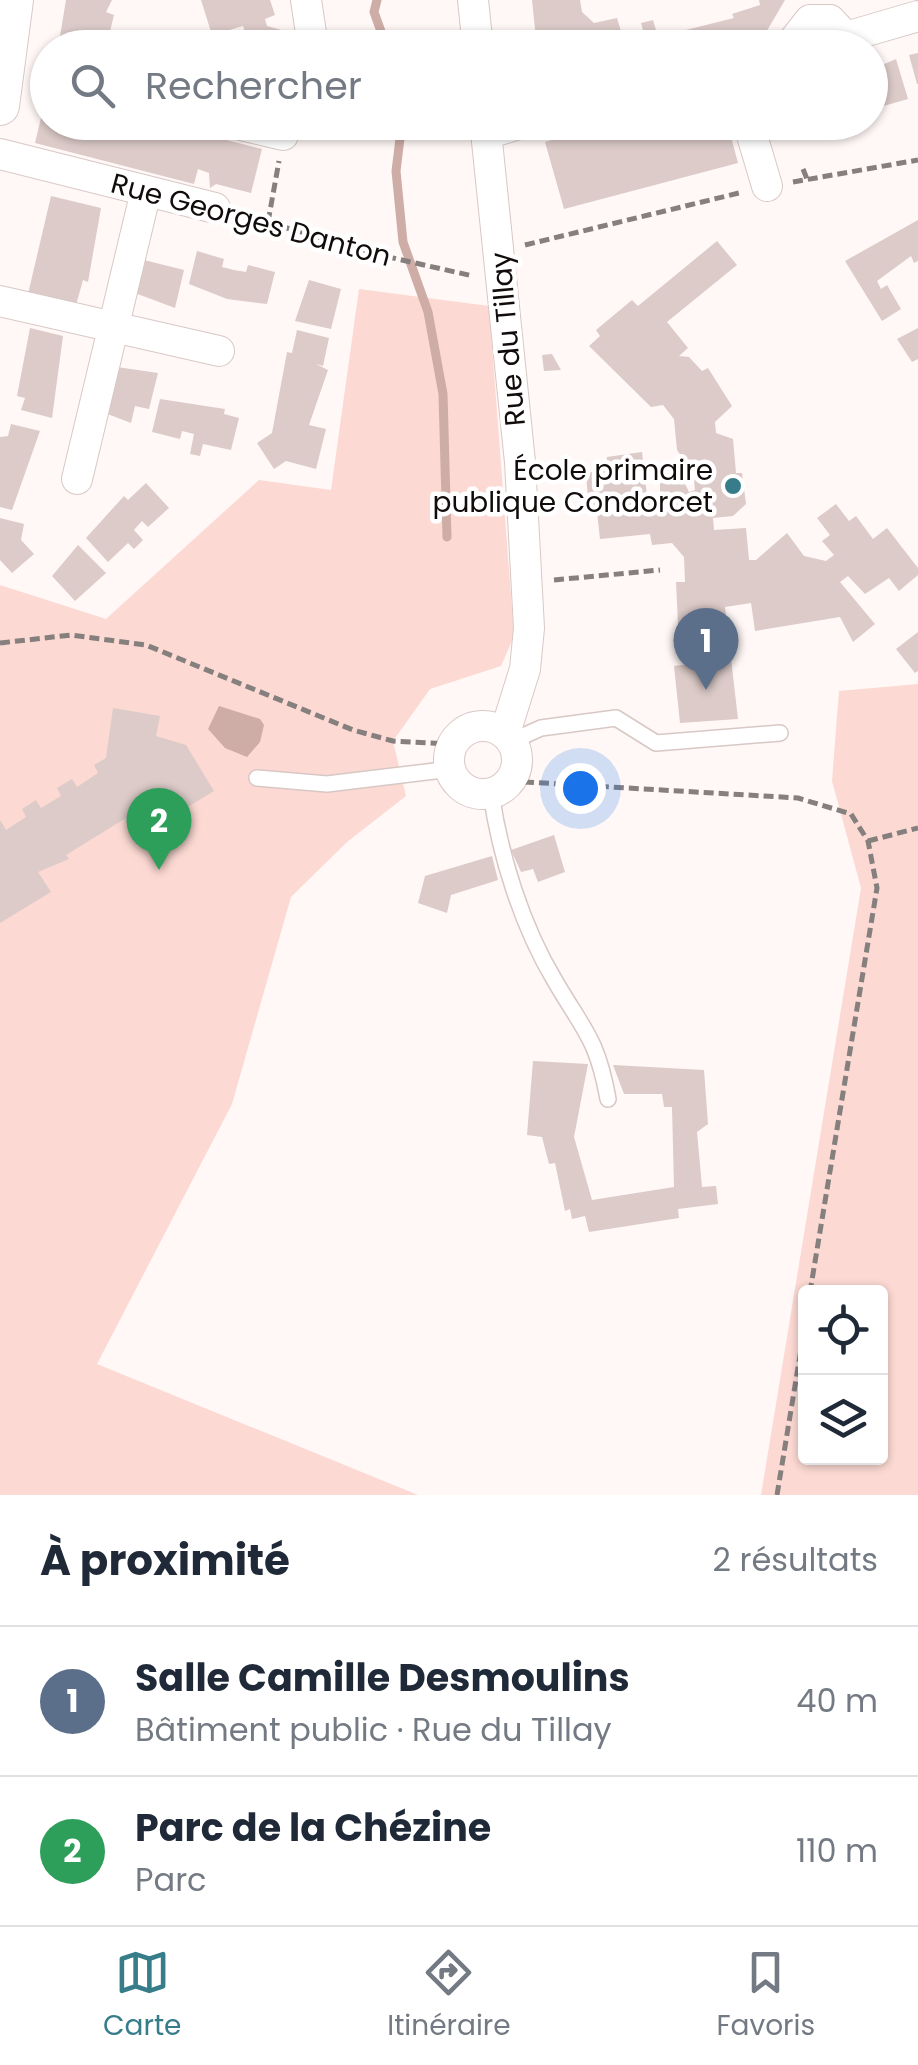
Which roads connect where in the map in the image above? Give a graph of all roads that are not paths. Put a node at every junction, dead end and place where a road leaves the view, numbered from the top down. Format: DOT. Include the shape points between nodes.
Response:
graph roads {
  1 [pos="306,0"];
  2 [pos="473,0"];
  3 [pos="807,10"];
  4 [pos="9,16"];
  5 [pos="918,16"];
  6 [pos="311,30"];
  7 [pos="476,30"];
  8 [pos="839,30"];
  9 [pos="870,30"];
  10 [pos="0,106"];
  11 [pos="487,140"];
  12 [pos="753,140"];
  13 [pos="0,154"];
  14 [pos="766,186"];
  15 [pos="146,191"];
  16 [pos="216,208"];
  17 [pos="0,301"];
  18 [pos="113,329"];
  19 [pos="219,351"];
  20 [pos="77,478"];
  21 [pos="780,734"];
  22 [pos="508,737"];
  23 [pos="452,756"];
  24 [pos="256,778"];
  25 [pos="500,787"];
  26 [pos="608,1098"];
  1 -- 6 [label="street"];
  2 -- 7 [label="street"];
  3 -- 8 [label="street"];
  4 -- 10 [label="street"];
  5 -- 9 [label="street"];
  11 -- 22 [label="street, Rue du Tillay" via="526,583 525,669"];
  12 -- 14 [label="street"];
  13 -- 15 [label="street, Rue Georges Danton"];
  15 -- 16 [label="street, Rue Georges Danton"];
  15 -- 18 [label="street"];
  17 -- 18 [label="street"];
  18 -- 19 [label="street"];
  18 -- 20 [label="street"];
  21 -- 22 [label="lane" via="656,743 616,718"];
  22 -- 23 [label="street" via="476,727"];
  22 -- 25 [label="street" via="517,761"];
  23 -- 24 [label="lane" via="327,784"];
  23 -- 25 [label="street" via="469,790"];
  25 -- 26 [label="lane" via="514,886 554,980 592,1035"];
}
